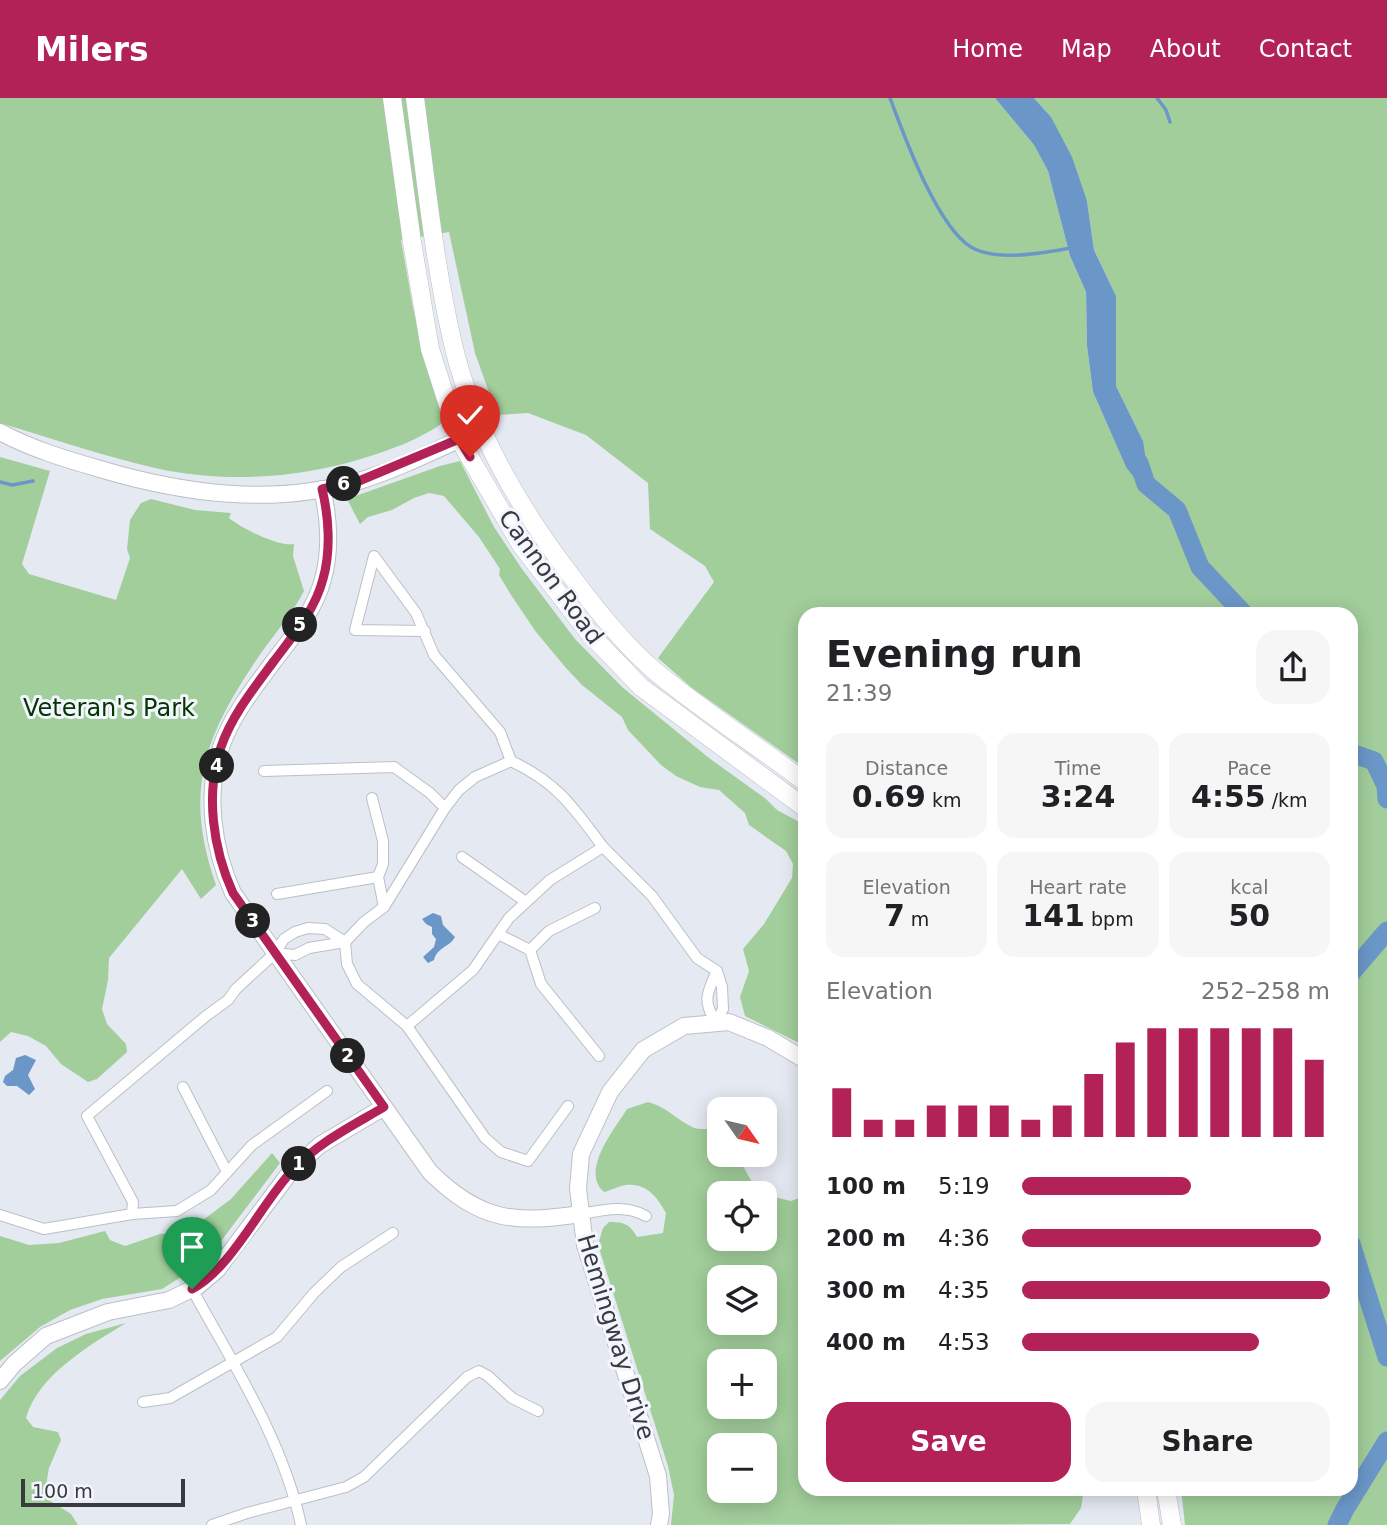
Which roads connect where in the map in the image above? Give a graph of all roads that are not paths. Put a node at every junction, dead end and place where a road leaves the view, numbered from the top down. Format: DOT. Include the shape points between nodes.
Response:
graph roads {
  1 [pos="392,98"];
  2 [pos="415,98"];
  3 [pos="482,429"];
  4 [pos="0,432"];
  5 [pos="456,441"];
  6 [pos="0,446"];
  7 [pos="33,449"];
  8 [pos="322,489"];
  9 [pos="425,631"];
  10 [pos="511,761"];
  11 [pos="264,771"];
  12 [pos="798,777"];
  13 [pos="372,798"];
  14 [pos="798,803"];
  15 [pos="445,808"];
  16 [pos="603,847"];
  17 [pos="462,857"];
  18 [pos="378,877"];
  19 [pos="277,894"];
  20 [pos="526,902"];
  21 [pos="384,907"];
  22 [pos="595,908"];
  23 [pos="498,934"];
  24 [pos="345,942"];
  25 [pos="530,950"];
  26 [pos="275,953"];
  27 [pos="716,1022"];
  28 [pos="407,1026"];
  29 [pos="599,1056"];
  30 [pos="798,1056"];
  31 [pos="183,1087"];
  32 [pos="327,1091"];
  33 [pos="568,1106"];
  34 [pos="384,1107"];
  35 [pos="228,1172"];
  36 [pos="0,1214"];
  37 [pos="132,1214"];
  38 [pos="581,1214"];
  39 [pos="646,1216"];
  40 [pos="393,1233"];
  41 [pos="192,1289"];
  42 [pos="233,1363"];
  43 [pos="0,1381"];
  44 [pos="143,1402"];
  45 [pos="538,1411"];
  46 [pos="1147,1496"];
  47 [pos="1167,1496"];
  48 [pos="296,1500"];
  49 [pos="212,1525"];
  50 [pos="302,1525"];
  51 [pos="659,1525"];
  52 [pos="1151,1525"];
  53 [pos="1171,1525"];
  1 -- 5 [label="main road, Cannon Road" via="430,349"];
  2 -- 3 [label="main road, Cannon Road" via="453,342"];
  3 -- 5 [label="street"];
  3 -- 12 [label="main road, Cannon Road" via="538,533 604,620 655,671"];
  4 -- 7 [label="street"];
  5 -- 8 [label="street" via="359,481"];
  5 -- 14 [label="main road, Cannon Road" via="521,545 589,633 641,687"];
  6 -- 7 [label="street"];
  7 -- 8 [label="street" via="196,492 253,496"];
  8 -- 26 [label="street" via="328,541 323,581 296,631 243,702 221,747 213,798 225,877"];
  9 -- 9 [label="street" via="416,613 374,556 355,630"];
  9 -- 10 [label="street" via="434,655 500,732"];
  10 -- 15 [label="street" via="475,777"];
  10 -- 16 [label="street" via="549,782"];
  11 -- 15 [label="street" via="394,767"];
  13 -- 18 [label="street" via="383,841"];
  15 -- 21 [label="street"];
  16 -- 20 [label="street" via="550,880"];
  16 -- 27 [label="street" via="652,896 697,958 717,971 707,992 708,1011"];
  17 -- 20 [label="street"];
  18 -- 19 [label="street"];
  18 -- 21 [label="street"];
  20 -- 23 [label="street"];
  21 -- 24 [label="street"];
  22 -- 25 [label="street" via="549,931"];
  23 -- 25 [label="street"];
  23 -- 28 [label="street" via="472,970"];
  24 -- 26 [label="street" via="295,955"];
  24 -- 26 [label="street" via="325,929 309,929 284,939"];
  24 -- 28 [label="street" via="347,964 357,984"];
  25 -- 29 [label="street" via="541,984"];
  26 -- 34 [label="street"];
  26 -- 37 [label="street" via="228,1000 88,1116 133,1202"];
  27 -- 30 [label="street, Hemingway Drive" via="729,1022 768,1038"];
  27 -- 38 [label="street, Hemingway Drive" via="684,1026 643,1050 610,1092 581,1154"];
  28 -- 33 [label="street" via="485,1138 501,1152 528,1161"];
  31 -- 35 [label="street"];
  32 -- 35 [label="street" via="252,1145"];
  34 -- 38 [label="street" via="430,1172 473,1207 520,1219"];
  34 -- 41 [label="street" via="320,1145 291,1171 217,1270"];
  35 -- 37 [label="street" via="211,1190 177,1211"];
  36 -- 37 [label="street" via="44,1229"];
  38 -- 39 [label="street" via="612,1208 636,1210"];
  38 -- 51 [label="street, Hemingway Drive" via="585,1245 658,1476"];
  40 -- 42 [label="street" via="341,1267 277,1337"];
  41 -- 42 [label="street"];
  41 -- 43 [label="street" via="169,1300 108,1312 46,1336"];
  42 -- 44 [label="street" via="170,1398"];
  42 -- 48 [label="street" via="260,1412"];
  45 -- 48 [label="street" via="512,1398 479,1371 467,1377 364,1478"];
  46 -- 52 [label="main road"];
  47 -- 53 [label="main road"];
  48 -- 49 [label="street"];
  48 -- 50 [label="street"];
}
